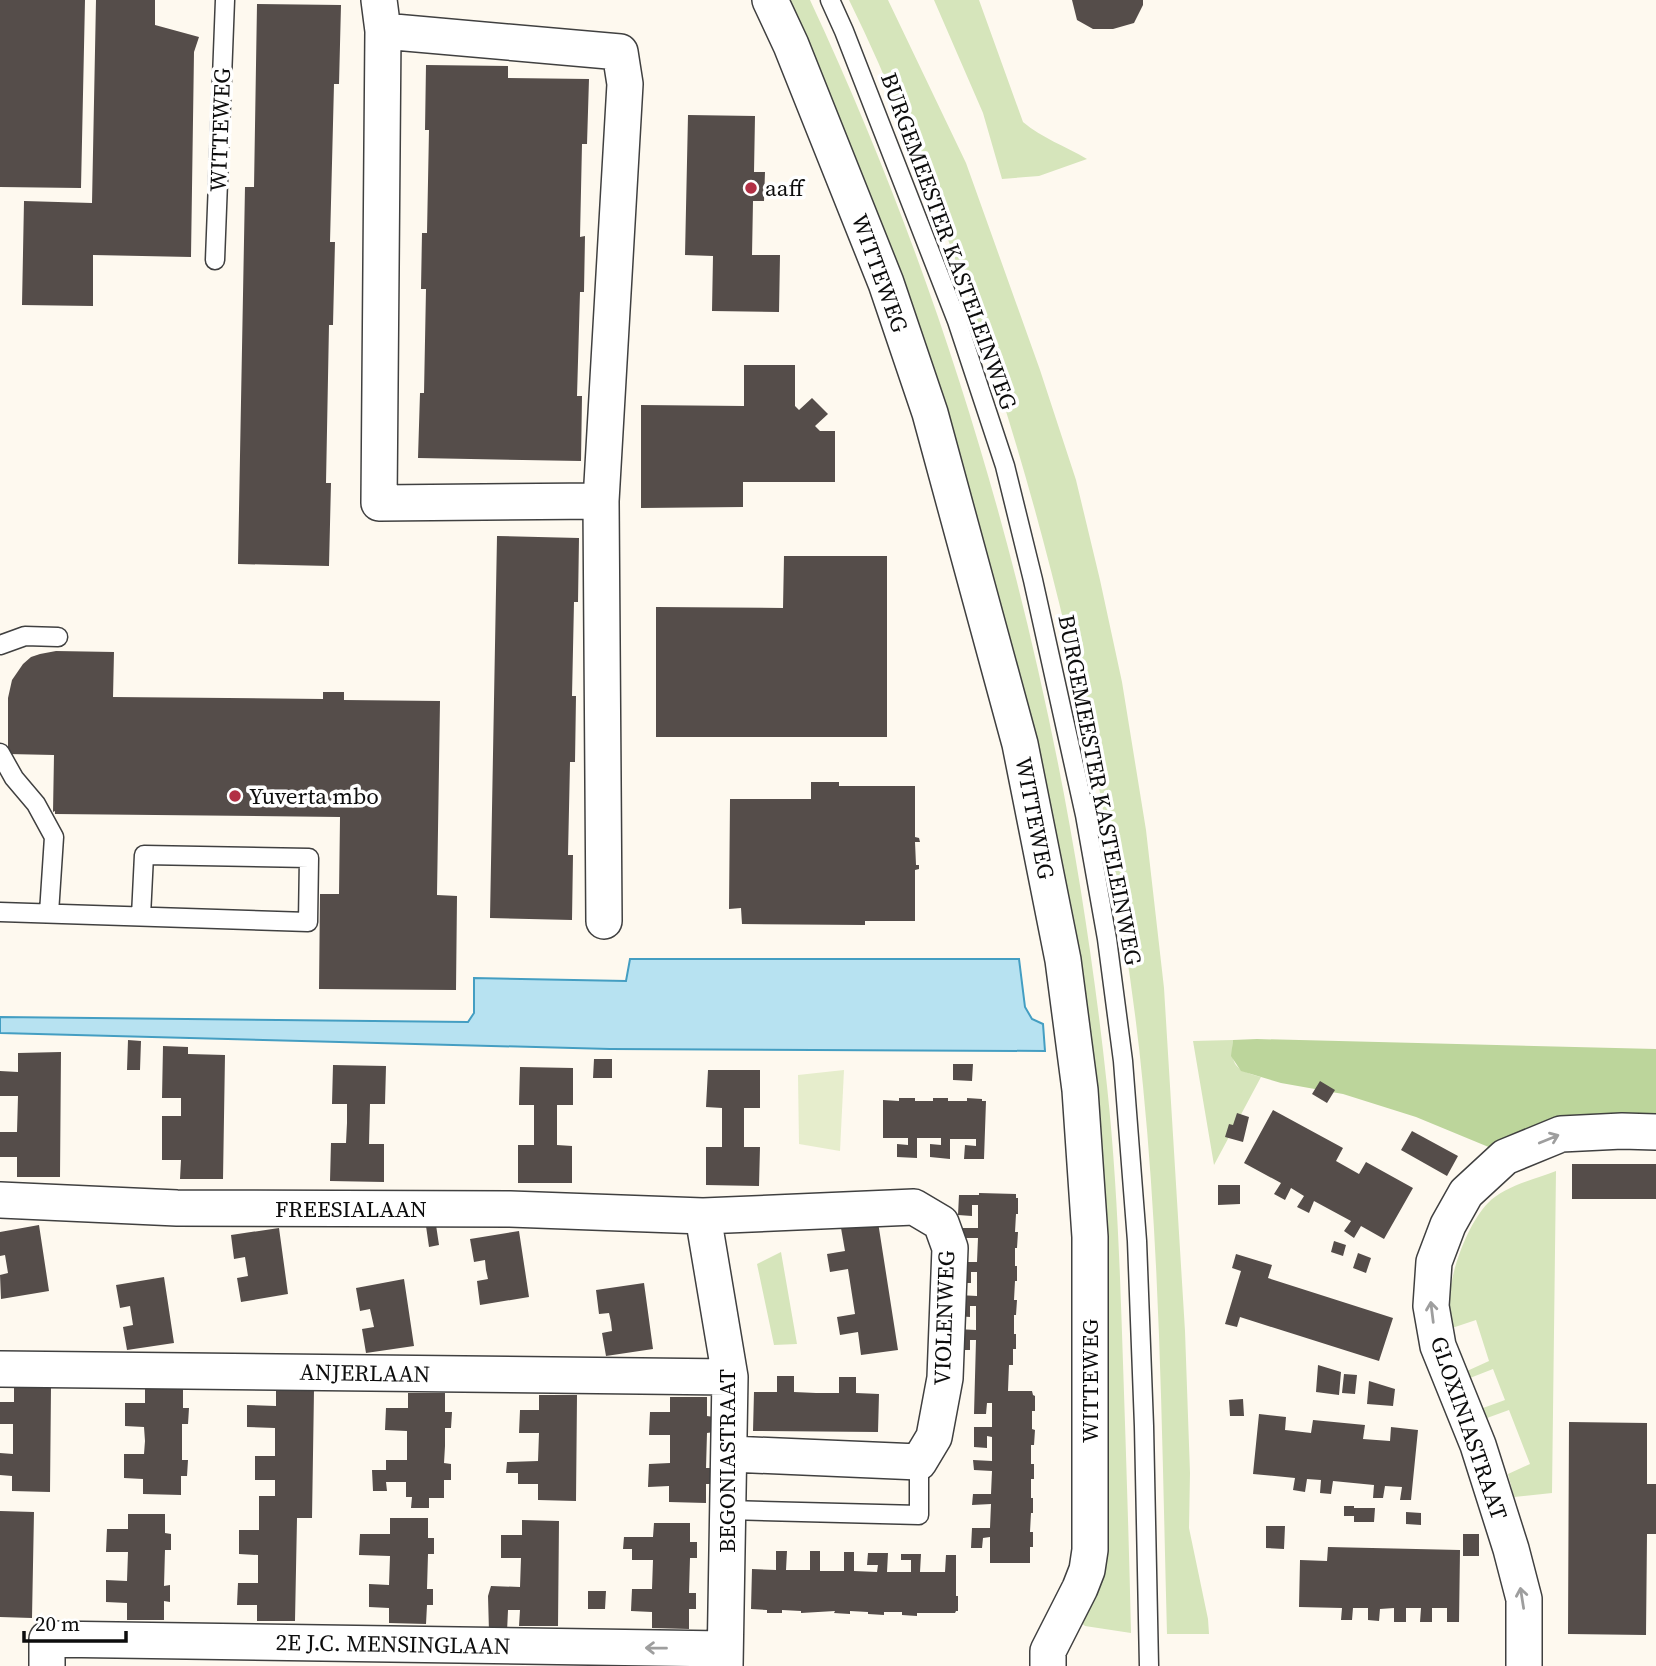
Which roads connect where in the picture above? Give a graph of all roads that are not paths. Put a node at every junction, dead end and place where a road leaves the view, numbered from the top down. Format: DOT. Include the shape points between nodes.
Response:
graph roads {
  1 [pos="225,0"];
  2 [pos="770,0"];
  3 [pos="830,0"];
  4 [pos="381,16"];
  5 [pos="215,260"];
  6 [pos="601,501"];
  7 [pos="58,637"];
  8 [pos="0,645"];
  9 [pos="0,753"];
  10 [pos="0,912"];
  11 [pos="49,913"];
  12 [pos="141,916"];
  13 [pos="604,921"];
  14 [pos="1656,1132"];
  15 [pos="0,1200"];
  16 [pos="703,1216"];
  17 [pos="0,1369"];
  18 [pos="730,1377"];
  19 [pos="730,1454"];
  20 [pos="919,1462"];
  21 [pos="728,1510"];
  22 [pos="724,1657"];
  23 [pos="47,1666"];
  24 [pos="1048,1666"];
  25 [pos="1149,1666"];
  26 [pos="1524,1666"];
  1 -- 5 [label="lane, WITTEWEG"];
  2 -- 24 [label="street, WITTEWEG" via="886,283 929,413 1020,744 1063,960 1080,1090 1090,1237 1090,1550 1080,1588 1048,1651"];
  3 -- 25 [label="lane, BURGEMEESTER KASTELEINWEG" via="957,321 1005,466 1085,815 1123,1061 1144,1426"];
  4 -- 6 [label="street" via="620,51 625,84"];
  4 -- 6 [label="street" via="379,503"];
  6 -- 13 [label="street"];
  7 -- 8 [label="lane" via="25,636"];
  9 -- 11 [label="lane" via="54,837"];
  10 -- 11 [label="lane"];
  11 -- 12 [label="lane"];
  12 -- 12 [label="lane" via="144,855 309,858 308,922"];
  26 -- 14 [label="street, GLOXINIASTRAAT, one-way" via="1524,1599 1478,1445 1438,1346 1431,1306 1434,1262 1466,1193 1505,1157 1560,1134"];
  15 -- 16 [label="street, FREESIALAAN" via="177,1208 510,1209"];
  16 -- 18 [label="street, BEGONIASTRAAT"];
  16 -- 20 [label="street, VIOLENWEG" via="914,1207 941,1223 950,1248 945,1378 934,1437"];
  17 -- 18 [label="street, ANJERLAAN"];
  18 -- 19 [label="street, BEGONIASTRAAT"];
  19 -- 20 [label="street"];
  19 -- 21 [label="street, BEGONIASTRAAT"];
  20 -- 21 [label="lane" via="919,1515"];
  21 -- 22 [label="street, BEGONIASTRAAT"];
  22 -- 23 [label="street, 2E J.C. MENSINGLAAN, one-way" via="47,1639"];
}
